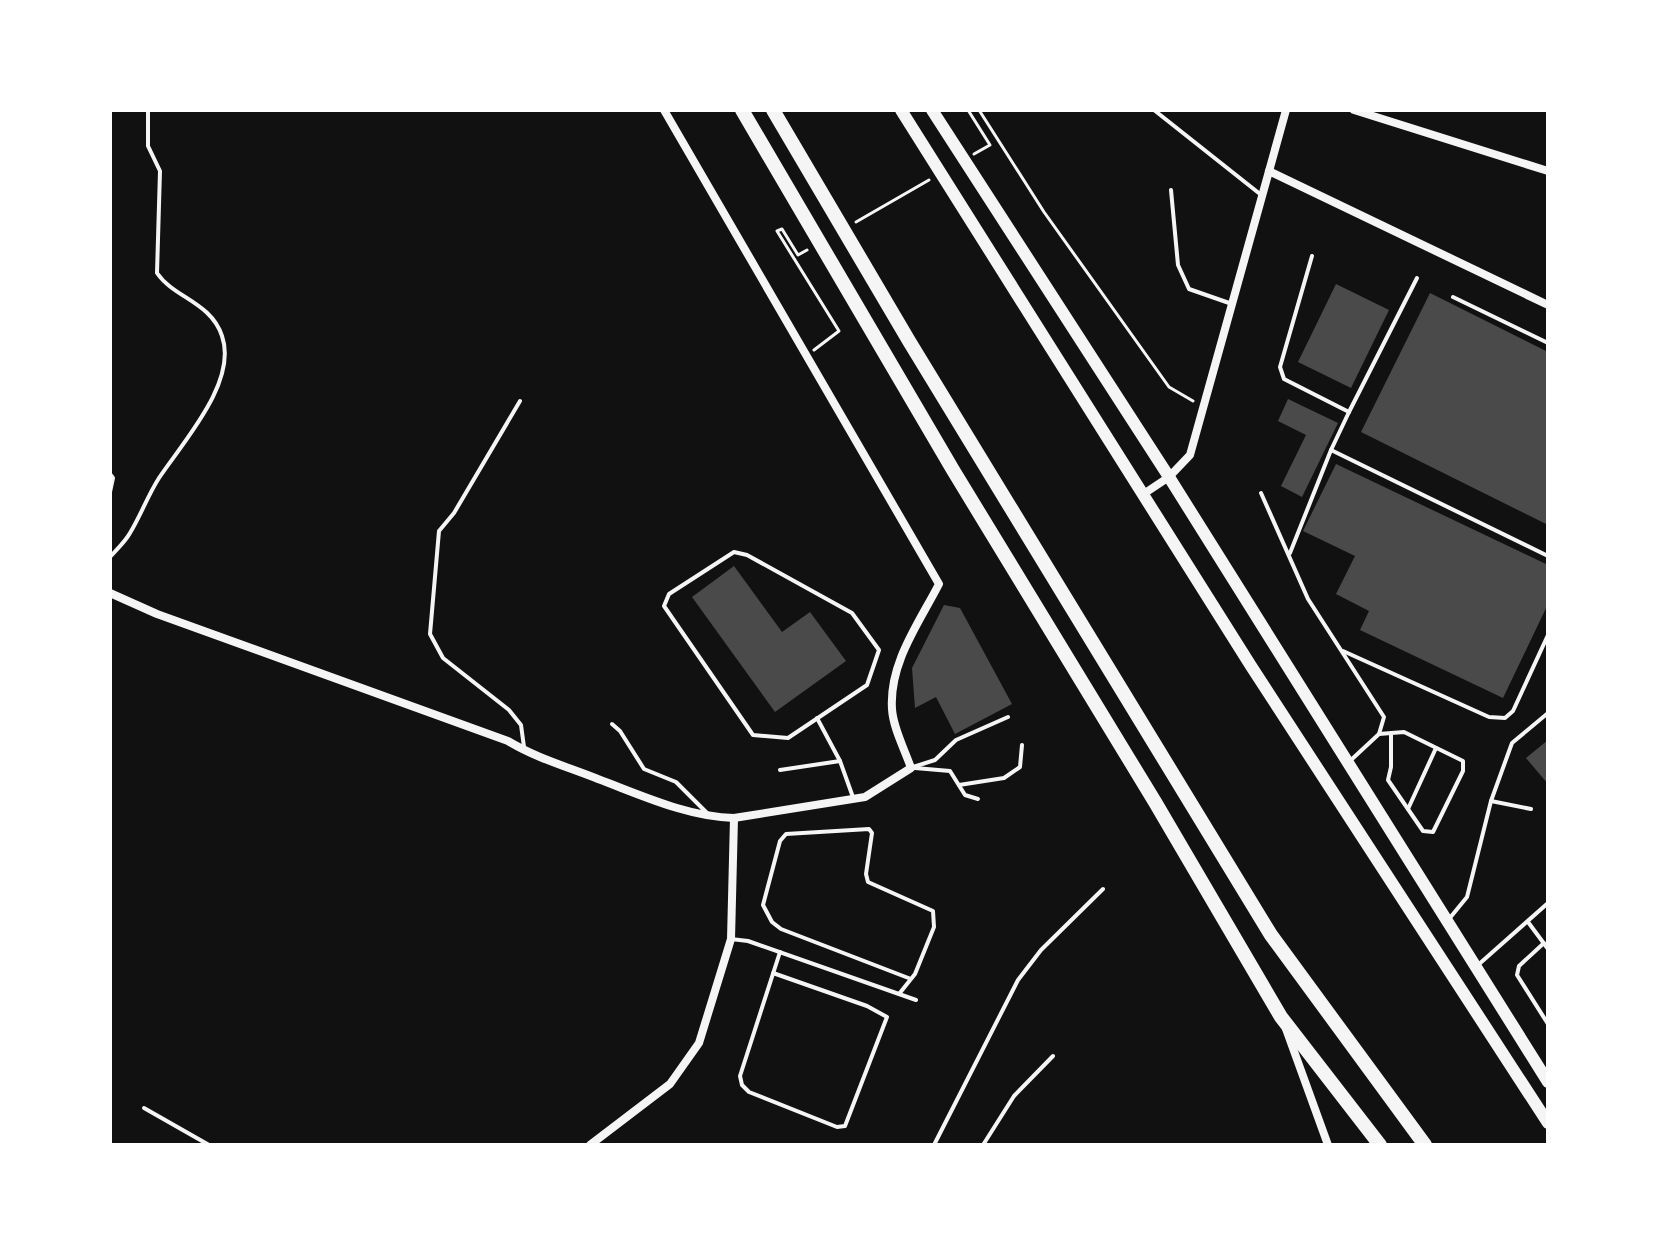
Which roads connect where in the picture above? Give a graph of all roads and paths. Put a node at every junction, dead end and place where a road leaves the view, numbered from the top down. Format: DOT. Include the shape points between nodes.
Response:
graph roads {
  1 [pos="148,110"];
  2 [pos="664,110"];
  3 [pos="742,110"];
  4 [pos="773,110"];
  5 [pos="901,110"];
  6 [pos="932,110"];
  7 [pos="968,110"];
  8 [pos="979,110"];
  9 [pos="1154,110"];
  10 [pos="1286,110"];
  11 [pos="1354,110"];
  12 [pos="962,161"];
  13 [pos="1269,171"];
  14 [pos="1548,171"];
  15 [pos="935,177"];
  16 [pos="1171,190"];
  17 [pos="1262,195"];
  18 [pos="853,223"];
  19 [pos="812,247"];
  20 [pos="1312,256"];
  21 [pos="1417,278"];
  22 [pos="1453,297"];
  23 [pos="1232,304"];
  24 [pos="1548,305"];
  25 [pos="1548,343"];
  26 [pos="807,355"];
  27 [pos="520,401"];
  28 [pos="1203,407"];
  29 [pos="1349,412"];
  30 [pos="1331,450"];
  31 [pos="110,474"];
  32 [pos="1169,477"];
  33 [pos="110,492"];
  34 [pos="1145,493"];
  35 [pos="1261,493"];
  36 [pos="1290,553"];
  37 [pos="1548,556"];
  38 [pos="110,557"];
  39 [pos="110,593"];
  40 [pos="1548,635"];
  41 [pos="1341,650"];
  42 [pos="1548,713"];
  43 [pos="1008,717"];
  44 [pos="817,718"];
  45 [pos="612,724"];
  46 [pos="1391,733"];
  47 [pos="1379,734"];
  48 [pos="1022,745"];
  49 [pos="1436,748"];
  50 [pos="525,752"];
  51 [pos="840,761"];
  52 [pos="1349,762"];
  53 [pos="911,768"];
  54 [pos="780,770"];
  55 [pos="959,785"];
  56 [pos="978,799"];
  57 [pos="854,800"];
  58 [pos="1491,801"];
  59 [pos="1408,809"];
  60 [pos="1531,809"];
  61 [pos="712,818"];
  62 [pos="734,818"];
  63 [pos="1103,889"];
  64 [pos="1548,903"];
  65 [pos="1448,921"];
  66 [pos="1528,922"];
  67 [pos="731,939"];
  68 [pos="1544,943"];
  69 [pos="1548,949"];
  70 [pos="780,952"];
  71 [pos="1477,967"];
  72 [pos="773,973"];
  73 [pos="911,979"];
  74 [pos="899,994"];
  75 [pos="916,1000"];
  76 [pos="1281,1017"];
  77 [pos="1548,1024"];
  78 [pos="1053,1056"];
  79 [pos="1548,1082"];
  80 [pos="144,1108"];
  81 [pos="1548,1123"];
  82 [pos="209,1145"];
  83 [pos="590,1145"];
  84 [pos="934,1145"];
  85 [pos="983,1145"];
  86 [pos="1328,1145"];
  87 [pos="1380,1145"];
  88 [pos="1425,1145"];
  1 -- 38 [label="lane" via="148,146 160,171 157,273 209,314 222,335 226,358 206,414 157,481 129,536"];
  2 -- 26 [label="street"];
  3 -- 76 [label="highway"];
  4 -- 88 [label="highway" via="1271,935"];
  5 -- 34 [label="main road"];
  6 -- 32 [label="main road"];
  7 -- 12 [label="path" via="990,145"];
  8 -- 28 [label="path" via="1044,212 1169,387"];
  9 -- 17 [label="lane"];
  10 -- 13 [label="street"];
  11 -- 14 [label="street"];
  13 -- 17 [label="street"];
  13 -- 24 [label="street"];
  15 -- 18 [label="path"];
  16 -- 23 [label="lane" via="1178,265 1189,289"];
  17 -- 23 [label="street"];
  19 -- 26 [label="path" via="798,255 782,229 777,231 839,331"];
  20 -- 29 [label="lane" via="1280,367 1284,379"];
  21 -- 29 [label="lane"];
  22 -- 25 [label="lane"];
  23 -- 28 [label="street"];
  26 -- 53 [label="street" via="939,584 894,677 892,711"];
  27 -- 50 [label="lane" via="439,531 430,634 443,658 509,710 521,725"];
  28 -- 32 [label="street" via="1190,455"];
  29 -- 30 [label="lane"];
  30 -- 36 [label="lane"];
  30 -- 37 [label="lane"];
  31 -- 33 [label="lane"];
  32 -- 34 [label="street"];
  32 -- 52 [label="main road"];
  34 -- 81 [label="main road"];
  35 -- 36 [label="lane"];
  36 -- 41 [label="lane" via="1308,599"];
  39 -- 50 [label="street" via="508,741"];
  40 -- 41 [label="lane" via="1505,718 1489,717"];
  41 -- 47 [label="lane" via="1384,717"];
  42 -- 58 [label="lane" via="1512,743"];
  43 -- 53 [label="lane" via="956,740 935,760"];
  44 -- 44 [label="lane" via="788,738 753,735 670,618 664,606 669,594 734,552 852,613 879,650 867,685"];
  44 -- 51 [label="lane"];
  45 -- 61 [label="lane" via="644,769 676,782"];
  46 -- 47 [label="lane"];
  46 -- 49 [label="lane" via="1404,732"];
  46 -- 59 [label="lane" via="1388,780"];
  47 -- 52 [label="lane"];
  48 -- 55 [label="lane" via="1020,767 1004,778"];
  49 -- 59 [label="lane"];
  49 -- 59 [label="lane" via="1463,761 1463,771 1433,832 1423,831"];
  50 -- 61 [label="street"];
  51 -- 54 [label="lane"];
  51 -- 57 [label="lane"];
  52 -- 65 [label="main road"];
  53 -- 55 [label="lane" via="950,771"];
  53 -- 57 [label="street"];
  55 -- 56 [label="lane" via="965,795"];
  57 -- 62 [label="street"];
  58 -- 60 [label="lane"];
  58 -- 65 [label="lane" via="1467,897"];
  61 -- 62 [label="street"];
  62 -- 67 [label="street"];
  63 -- 84 [label="lane" via="1018,980"];
  64 -- 66 [label="lane"];
  65 -- 71 [label="main road"];
  66 -- 68 [label="lane"];
  66 -- 71 [label="lane"];
  67 -- 70 [label="lane"];
  67 -- 83 [label="street" via="699,1043 670,1084"];
  68 -- 69 [label="lane"];
  68 -- 77 [label="lane" via="1519,966 1517,975"];
  70 -- 72 [label="lane"];
  70 -- 74 [label="lane"];
  71 -- 79 [label="main road"];
  72 -- 72 [label="lane" via="740,1076 742,1085 845,1126 887,1017"];
  73 -- 73 [label="lane" via="934,927 933,911 868,882 869,829 786,834 763,905 772,922"];
  73 -- 74 [label="lane"];
  74 -- 75 [label="lane"];
  76 -- 86 [label="street"];
  76 -- 87 [label="highway"];
  78 -- 85 [label="lane" via="1014,1096"];
  80 -- 82 [label="lane"];
}
